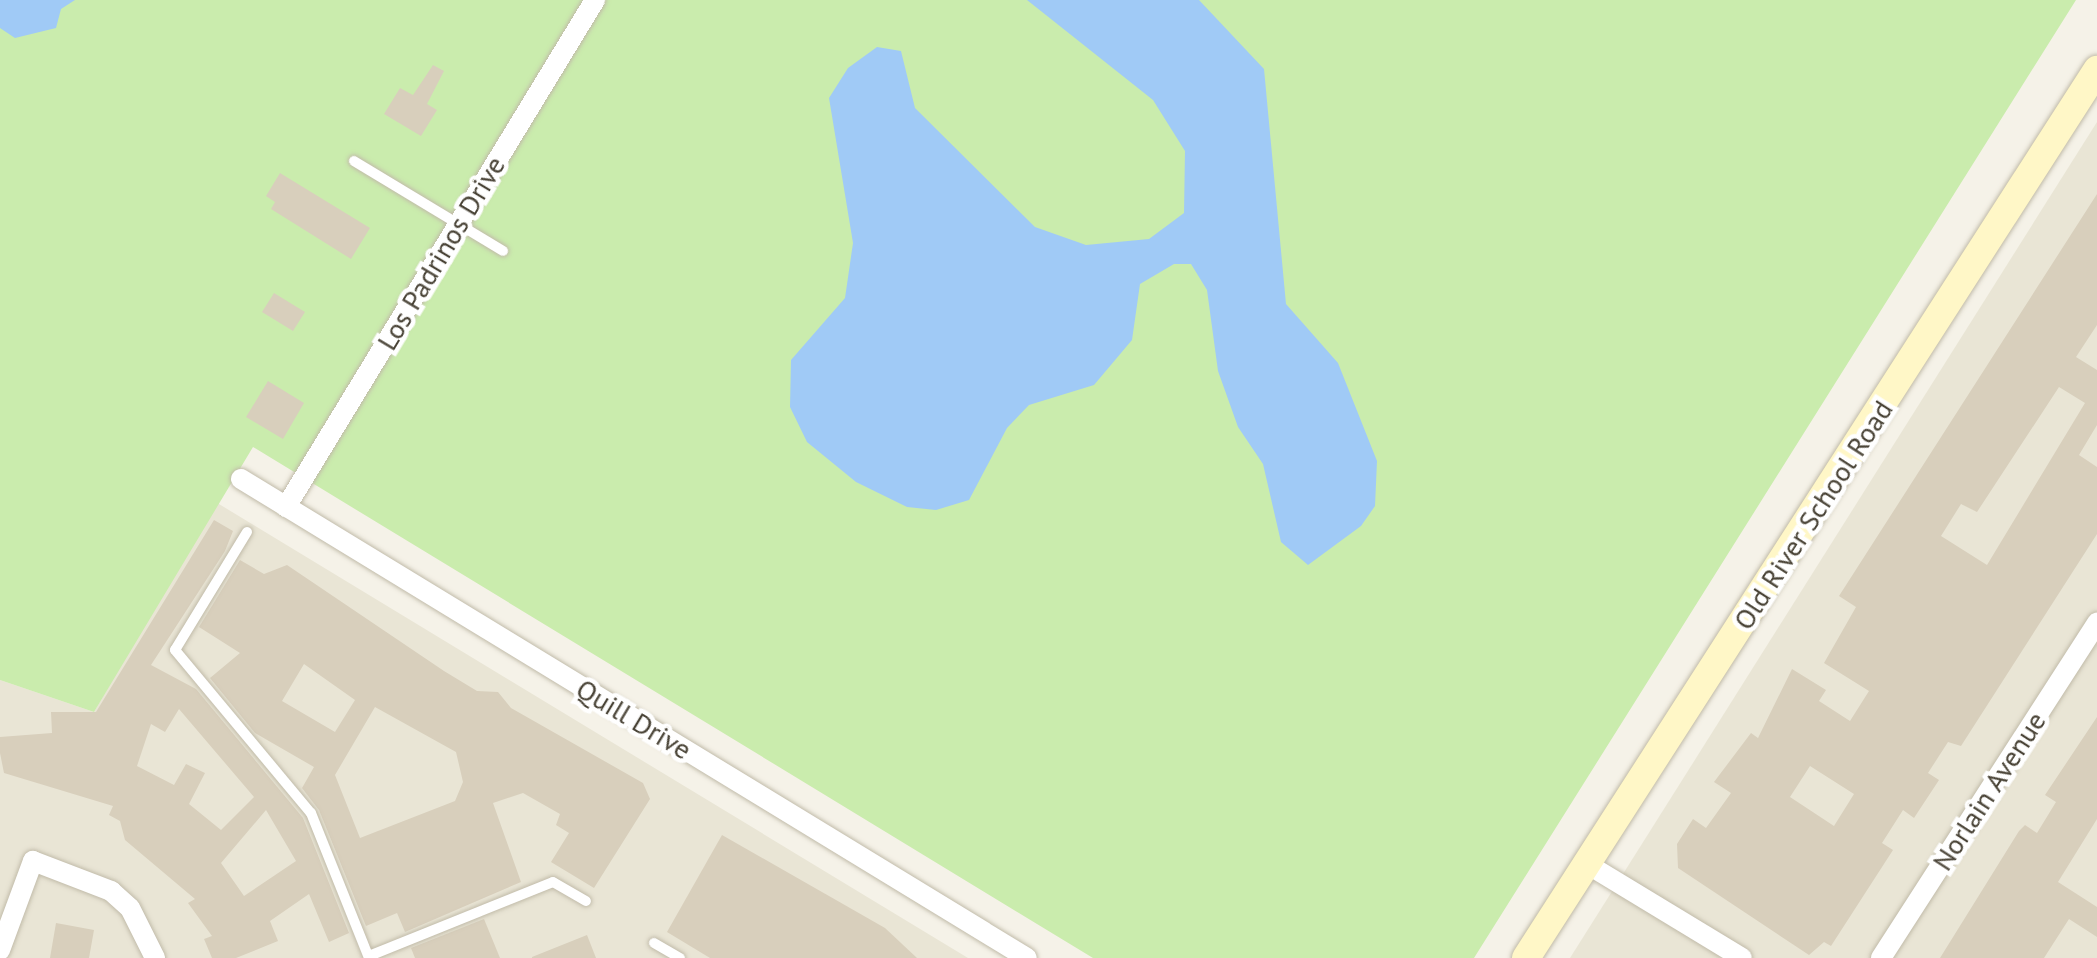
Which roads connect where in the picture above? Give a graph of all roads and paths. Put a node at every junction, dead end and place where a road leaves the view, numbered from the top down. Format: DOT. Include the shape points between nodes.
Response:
graph roads {
  1 [pos="595,0"];
  2 [pos="2097,70"];
  3 [pos="354,161"];
  4 [pos="459,224"];
  5 [pos="503,251"];
  6 [pos="241,479"];
  7 [pos="286,507"];
  8 [pos="247,532"];
  9 [pos="2097,623"];
  10 [pos="1587,864"];
  11 [pos="586,901"];
  12 [pos="654,943"];
  13 [pos="0,950"];
  14 [pos="369,957"];
  15 [pos="155,958"];
  16 [pos="680,958"];
  17 [pos="1027,958"];
  18 [pos="1526,958"];
  19 [pos="1742,958"];
  20 [pos="1880,958"];
  1 -- 4 [label="street, Los Padrinos Drive"];
  2 -- 10 [label="main road, Old River School Road"];
  3 -- 4 [label="lane"];
  4 -- 5 [label="lane"];
  4 -- 7 [label="street, Los Padrinos Drive"];
  6 -- 7 [label="street, Quill Drive"];
  7 -- 17 [label="street, Quill Drive"];
  8 -- 14 [label="lane" via="175,650 311,813"];
  9 -- 20 [label="street, Norlain Avenue"];
  10 -- 18 [label="main road, Old River School Road"];
  10 -- 19 [label="street"];
  11 -- 14 [label="lane" via="553,882"];
  12 -- 16 [label="lane"];
  13 -- 15 [label="street" via="33,861 111,891 130,908"];
}
